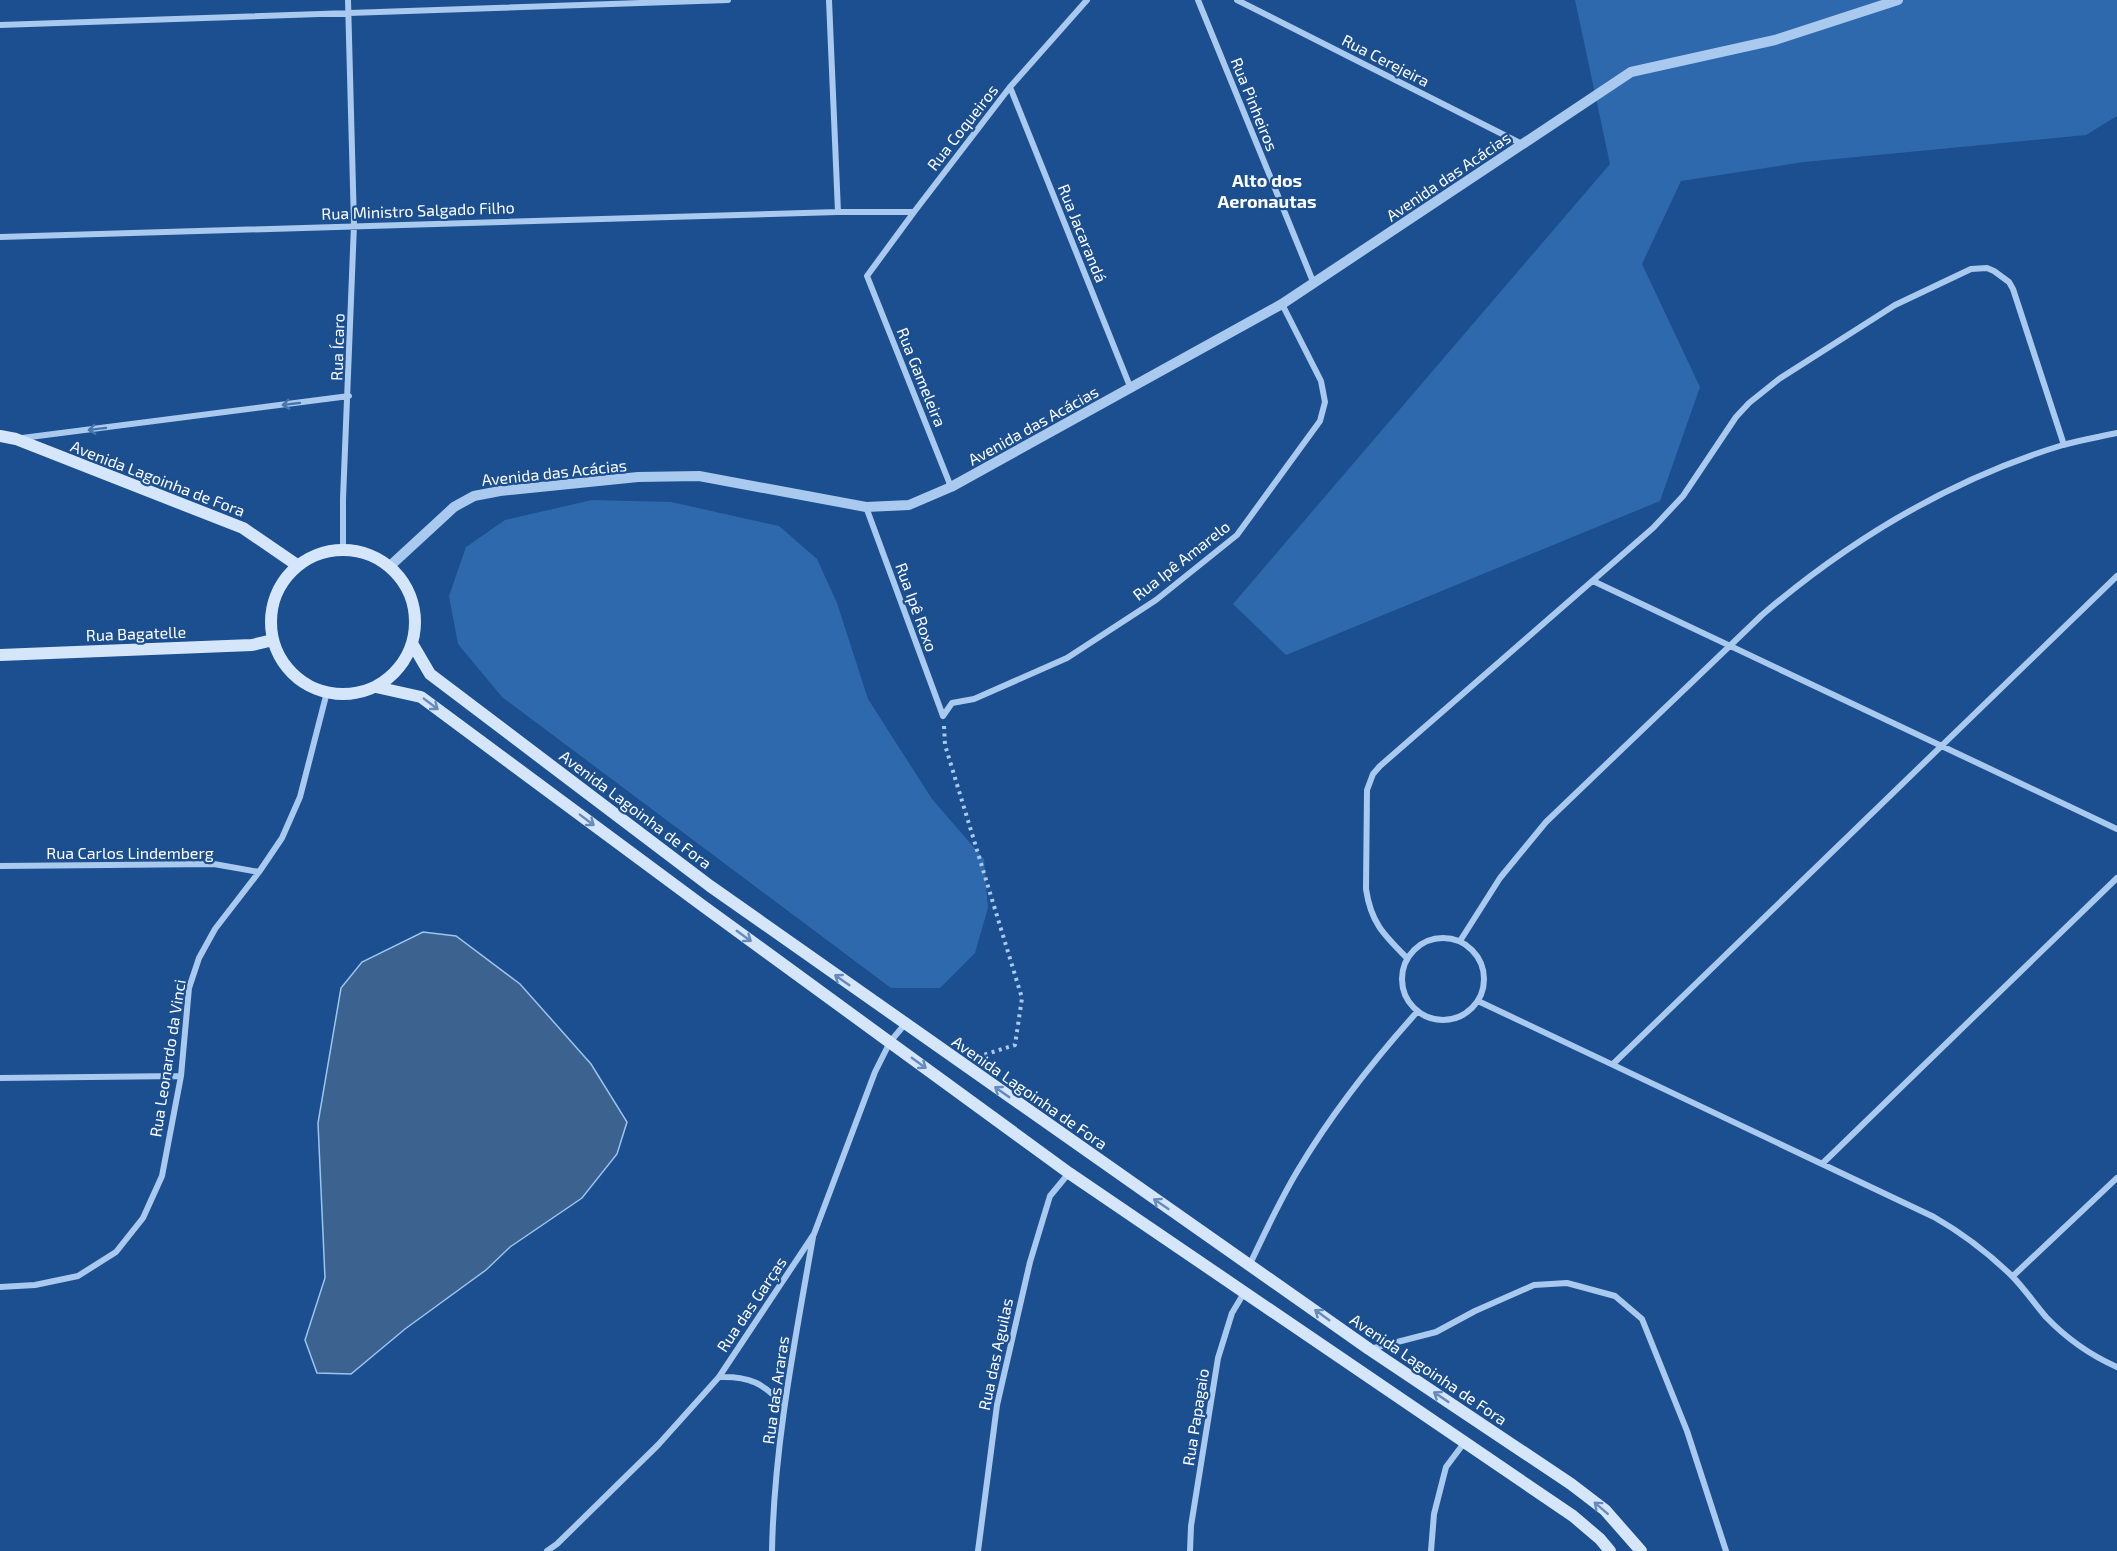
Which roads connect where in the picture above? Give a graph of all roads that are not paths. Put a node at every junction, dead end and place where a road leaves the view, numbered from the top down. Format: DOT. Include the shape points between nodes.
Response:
graph roads {
  1 [pos="348,0"];
  2 [pos="728,0"];
  3 [pos="829,0"];
  4 [pos="1087,0"];
  5 [pos="1198,0"];
  6 [pos="1237,0"];
  7 [pos="1898,0"];
  8 [pos="348,15"];
  9 [pos="0,25"];
  10 [pos="1010,87"];
  11 [pos="1522,144"];
  12 [pos="837,212"];
  13 [pos="914,212"];
  14 [pos="354,225"];
  15 [pos="0,237"];
  16 [pos="867,276"];
  17 [pos="1314,284"];
  18 [pos="1282,304"];
  19 [pos="1131,389"];
  20 [pos="349,396"];
  21 [pos="2117,433"];
  22 [pos="0,435"];
  23 [pos="16,439"];
  24 [pos="2064,445"];
  25 [pos="951,487"];
  26 [pos="866,507"];
  27 [pos="344,549"];
  28 [pos="297,565"];
  29 [pos="390,566"];
  30 [pos="2117,576"];
  31 [pos="1593,581"];
  32 [pos="273,640"];
  33 [pos="413,645"];
  34 [pos="1729,646"];
  35 [pos="0,655"];
  36 [pos="376,687"];
  37 [pos="327,692"];
  38 [pos="943,716"];
  39 [pos="1942,746"];
  40 [pos="2117,829"];
  41 [pos="0,866"];
  42 [pos="259,872"];
  43 [pos="2117,878"];
  44 [pos="1460,941"];
  45 [pos="1407,958"];
  46 [pos="1478,1000"];
  47 [pos="1417,1012"];
  48 [pos="905,1024"];
  49 [pos="890,1042"];
  50 [pos="1613,1064"];
  51 [pos="181,1076"];
  52 [pos="0,1078"];
  53 [pos="1822,1163"];
  54 [pos="1069,1173"];
  55 [pos="2117,1178"];
  56 [pos="814,1234"];
  57 [pos="1250,1264"];
  58 [pos="2013,1276"];
  59 [pos="0,1287"];
  60 [pos="1244,1293"];
  61 [pos="1369,1349"];
  62 [pos="2117,1367"];
  63 [pos="718,1377"];
  64 [pos="784,1406"];
  65 [pos="1464,1443"];
  66 [pos="557,1548"];
  67 [pos="547,1551"];
  68 [pos="772,1551"];
  69 [pos="978,1551"];
  70 [pos="1190,1551"];
  71 [pos="1431,1551"];
  72 [pos="1610,1551"];
  73 [pos="1641,1551"];
  74 [pos="1726,1551"];
  1 -- 8 [label="street, Rua Ícaro"];
  2 -- 8 [label="street"];
  3 -- 12 [label="street"];
  4 -- 10 [label="street, Rua Coqueiros"];
  5 -- 17 [label="street, Rua Pinheiros"];
  6 -- 11 [label="street, Rua Cerejeira"];
  7 -- 11 [label="street, Avenida das Acácias" via="1775,40 1631,72"];
  8 -- 9 [label="street"];
  8 -- 14 [label="street, Rua Ícaro"];
  10 -- 13 [label="street, Rua Coqueiros"];
  10 -- 19 [label="street, Rua Jacarandá"];
  11 -- 17 [label="street, Avenida das Acácias"];
  12 -- 13 [label="street, Rua Ministro Salgado Filho"];
  12 -- 14 [label="street, Rua Ministro Salgado Filho"];
  13 -- 16 [label="street, Rua Coqueiros"];
  14 -- 15 [label="street, Rua Ministro Salgado Filho"];
  14 -- 20 [label="street, Rua Ícaro"];
  16 -- 25 [label="street, Rua Gameleira"];
  17 -- 18 [label="street, Avenida das Acácias"];
  18 -- 19 [label="street, Avenida das Acácias"];
  18 -- 38 [label="street, Rua Ipê Amarelo" via="1321,381 1324,402 1320,421 1237,536 1156,600 1067,658 974,699 952,703"];
  19 -- 25 [label="street, Avenida das Acácias"];
  20 -- 23 [label="street, Rua Ícaro, one-way"];
  20 -- 27 [label="street"];
  21 -- 24 [label="street"];
  22 -- 23 [label="main road, Avenida Lagoinha de Fora"];
  23 -- 28 [label="main road, Avenida Lagoinha de Fora" via="243,528"];
  24 -- 31 [label="street" via="2013,289 1995,271 1971,269 1895,305 1764,390 1736,417 1668,513"];
  24 -- 34 [label="street" via="1951,489 1871,533 1797,585"];
  25 -- 26 [label="street, Avenida das Acácias" via="909,506"];
  26 -- 29 [label="street, Avenida das Acácias" via="699,476 638,477 500,491 474,496 454,507"];
  26 -- 38 [label="street, Rua Ipê Roxo"];
  27 -- 28 [label="main road" via="319,553"];
  27 -- 29 [label="main road" via="368,553"];
  28 -- 32 [label="main road" via="283,580 274,599 270,620"];
  29 -- 33 [label="main road" via="405,582 414,602 417,623"];
  30 -- 39 [label="street"];
  31 -- 34 [label="street"];
  31 -- 45 [label="street" via="1380,766 1369,782 1368,901 1381,933"];
  32 -- 35 [label="main road, Rua Bagatelle" via="252,645"];
  32 -- 37 [label="main road" via="280,658 293,674"];
  33 -- 36 [label="main road" via="392,676"];
  48 -- 33 [label="main road, Avenida Lagoinha de Fora, one-way" via="710,886 430,674"];
  34 -- 39 [label="street"];
  34 -- 44 [label="street" via="1546,822 1500,878"];
  36 -- 37 [label="main road" via="352,694"];
  36 -- 49 [label="main road, one-way" via="421,697"];
  37 -- 42 [label="street, Rua Leonardo da Vinci" via="300,797 282,838"];
  39 -- 40 [label="street"];
  39 -- 50 [label="street"];
  41 -- 42 [label="street, Rua Carlos Lindemberg" via="214,864"];
  42 -- 51 [label="street, Rua Leonardo da Vinci" via="215,929 199,958 189,988"];
  43 -- 53 [label="street"];
  44 -- 45 [label="street" via="1430,940"];
  44 -- 46 [label="street" via="1475,954 1484,971"];
  45 -- 47 [label="street" via="1402,987"];
  46 -- 47 [label="street" via="1464,1014 1445,1021"];
  46 -- 50 [label="street"];
  47 -- 57 [label="street" via="1327,1125 1298,1170"];
  48 -- 49 [label="street, Rua das Garças"];
  57 -- 48 [label="main road, Avenida Lagoinha de Fora, one-way"];
  49 -- 54 [label="main road, one-way"];
  49 -- 56 [label="street, Rua das Garças" via="874,1072"];
  50 -- 53 [label="street"];
  51 -- 52 [label="street"];
  51 -- 59 [label="street, Rua Leonardo da Vinci" via="162,1176 143,1218 116,1252 78,1276"];
  53 -- 58 [label="street" via="1955,1229"];
  54 -- 60 [label="main road"];
  54 -- 69 [label="street, Rua das Aguilas" via="1050,1196 1030,1262 997,1406"];
  55 -- 58 [label="street"];
  56 -- 63 [label="street, Rua das Garças"];
  56 -- 64 [label="street, Rua das Araras"];
  61 -- 57 [label="main road, Avenida Lagoinha de Fora, one-way"];
  58 -- 62 [label="street" via="2060,1331"];
  60 -- 65 [label="main road"];
  60 -- 70 [label="street, Rua Papagaio" via="1232,1313 1218,1358"];
  73 -- 61 [label="main road, Avenida Lagoinha de Fora, one-way" via="1605,1510 1571,1484"];
  61 -- 74 [label="street" via="1436,1332 1534,1285 1567,1283 1615,1296 1642,1319 1687,1431"];
  63 -- 64 [label="street" via="738,1376 756,1382"];
  63 -- 66 [label="street, Rua das Garças"];
  64 -- 68 [label="street, Rua das Araras"];
  65 -- 71 [label="street" via="1446,1467 1434,1514"];
  65 -- 72 [label="main road" via="1573,1516"];
  66 -- 67 [label="street, Rua das Garças"];
}
